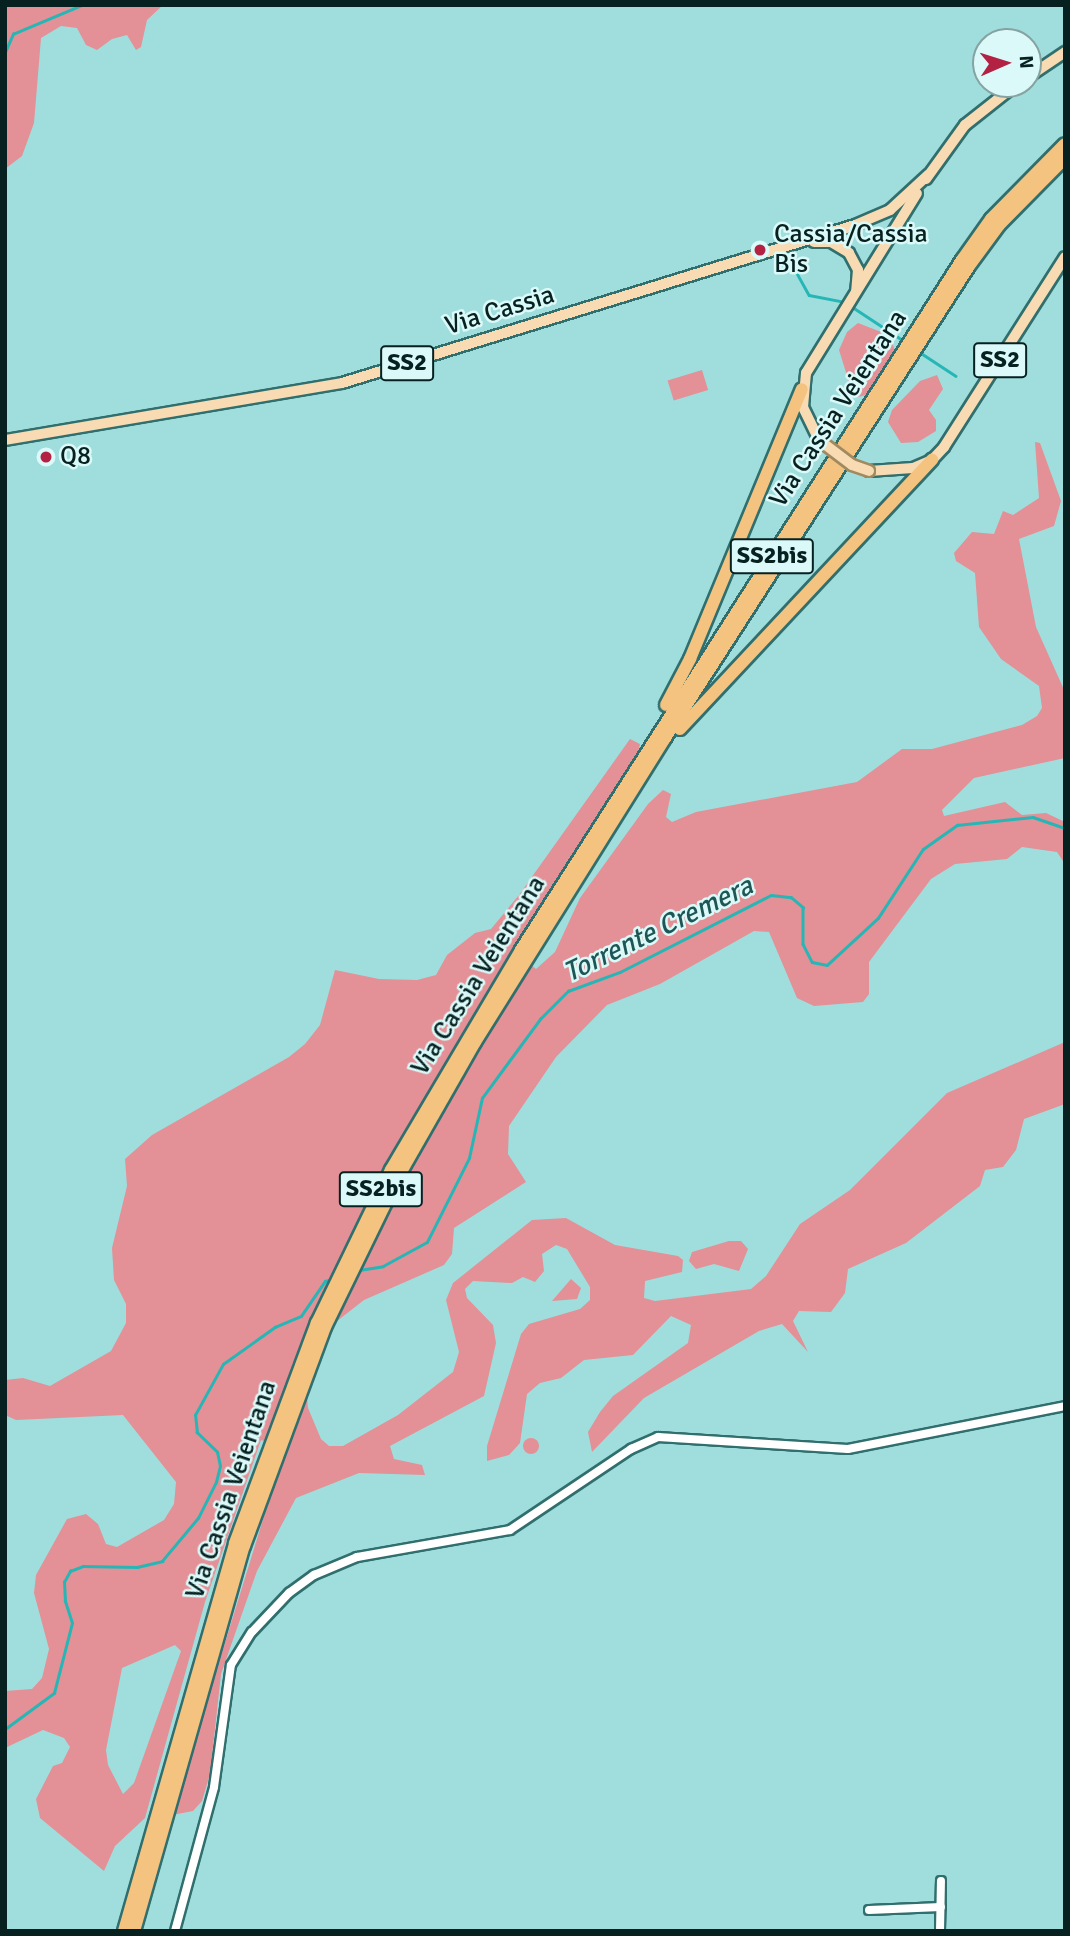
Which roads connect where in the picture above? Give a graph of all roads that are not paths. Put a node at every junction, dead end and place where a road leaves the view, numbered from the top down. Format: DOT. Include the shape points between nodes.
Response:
graph roads {
  1 [pos="1064,52"];
  2 [pos="1042,67"];
  3 [pos="999,98"];
  4 [pos="1065,144"];
  5 [pos="1065,158"];
  6 [pos="928,175"];
  7 [pos="797,243"];
  8 [pos="1065,257"];
  9 [pos="851,302"];
  10 [pos="915,342"];
  11 [pos="905,358"];
  12 [pos="802,389"];
  13 [pos="5,440"];
  14 [pos="932,460"];
  15 [pos="643,756"];
  16 [pos="629,797"];
  17 [pos="526,952"];
  18 [pos="1065,1406"];
  19 [pos="146,1861"];
  20 [pos="941,1881"];
  21 [pos="941,1906"];
  22 [pos="869,1910"];
  23 [pos="124,1931"];
  24 [pos="134,1931"];
  25 [pos="175,1931"];
  26 [pos="940,1931"];
  1 -- 2 [label="main road"];
  3 -- 6 [label="main road, Via Cassia / SS2" via="965,125"];
  4 -- 10 [label="highway, Via Cassia Veientana / SS2bis" via="991,219"];
  5 -- 10 [label="highway, Via Cassia Veientana / SS2bis" via="999,225"];
  6 -- 7 [label="main road, Via Cassia / SS2" via="890,210"];
  6 -- 9 [label="main road, Via Cassia / SS2"];
  7 -- 9 [label="main road, Via Cassia / SS2" via="831,242 849,253 858,270"];
  7 -- 13 [label="main road, Via Cassia / SS2" via="342,383"];
  8 -- 14 [label="main road, SS2" via="967,413"];
  9 -- 12 [label="main road, Via Cassia / SS2" via="814,357"];
  10 -- 11 [label="highway, Via Cassia Veientana / SS2bis"];
  11 -- 15 [label="highway, Via Cassia Veientana / SS2bis"];
  11 -- 16 [label="highway, Via Cassia Veientana / SS2bis"];
  12 -- 14 [label="main road, bridge" via="805,415 819,440 852,465 869,471 901,471"];
  12 -- 15 [label="highway" via="690,659 654,723"];
  14 -- 16 [label="highway" via="689,718"];
  15 -- 17 [label="highway, Via Cassia Veientana / SS2bis"];
  16 -- 17 [label="highway, Via Cassia Veientana / SS2bis"];
  17 -- 19 [label="highway, Via Cassia Veientana / SS2bis" via="437,1086 359,1232 317,1323 234,1543"];
  18 -- 25 [label="street" via="848,1449 658,1437 631,1448 510,1530 357,1558 320,1571 289,1593 248,1635 233,1660 223,1696 215,1783"];
  19 -- 23 [label="highway, Via Cassia Veientana / SS2bis"];
  19 -- 24 [label="highway, Via Cassia Veientana / SS2bis"];
  20 -- 21 [label="street"];
  21 -- 22 [label="street"];
  21 -- 26 [label="street"];
}
